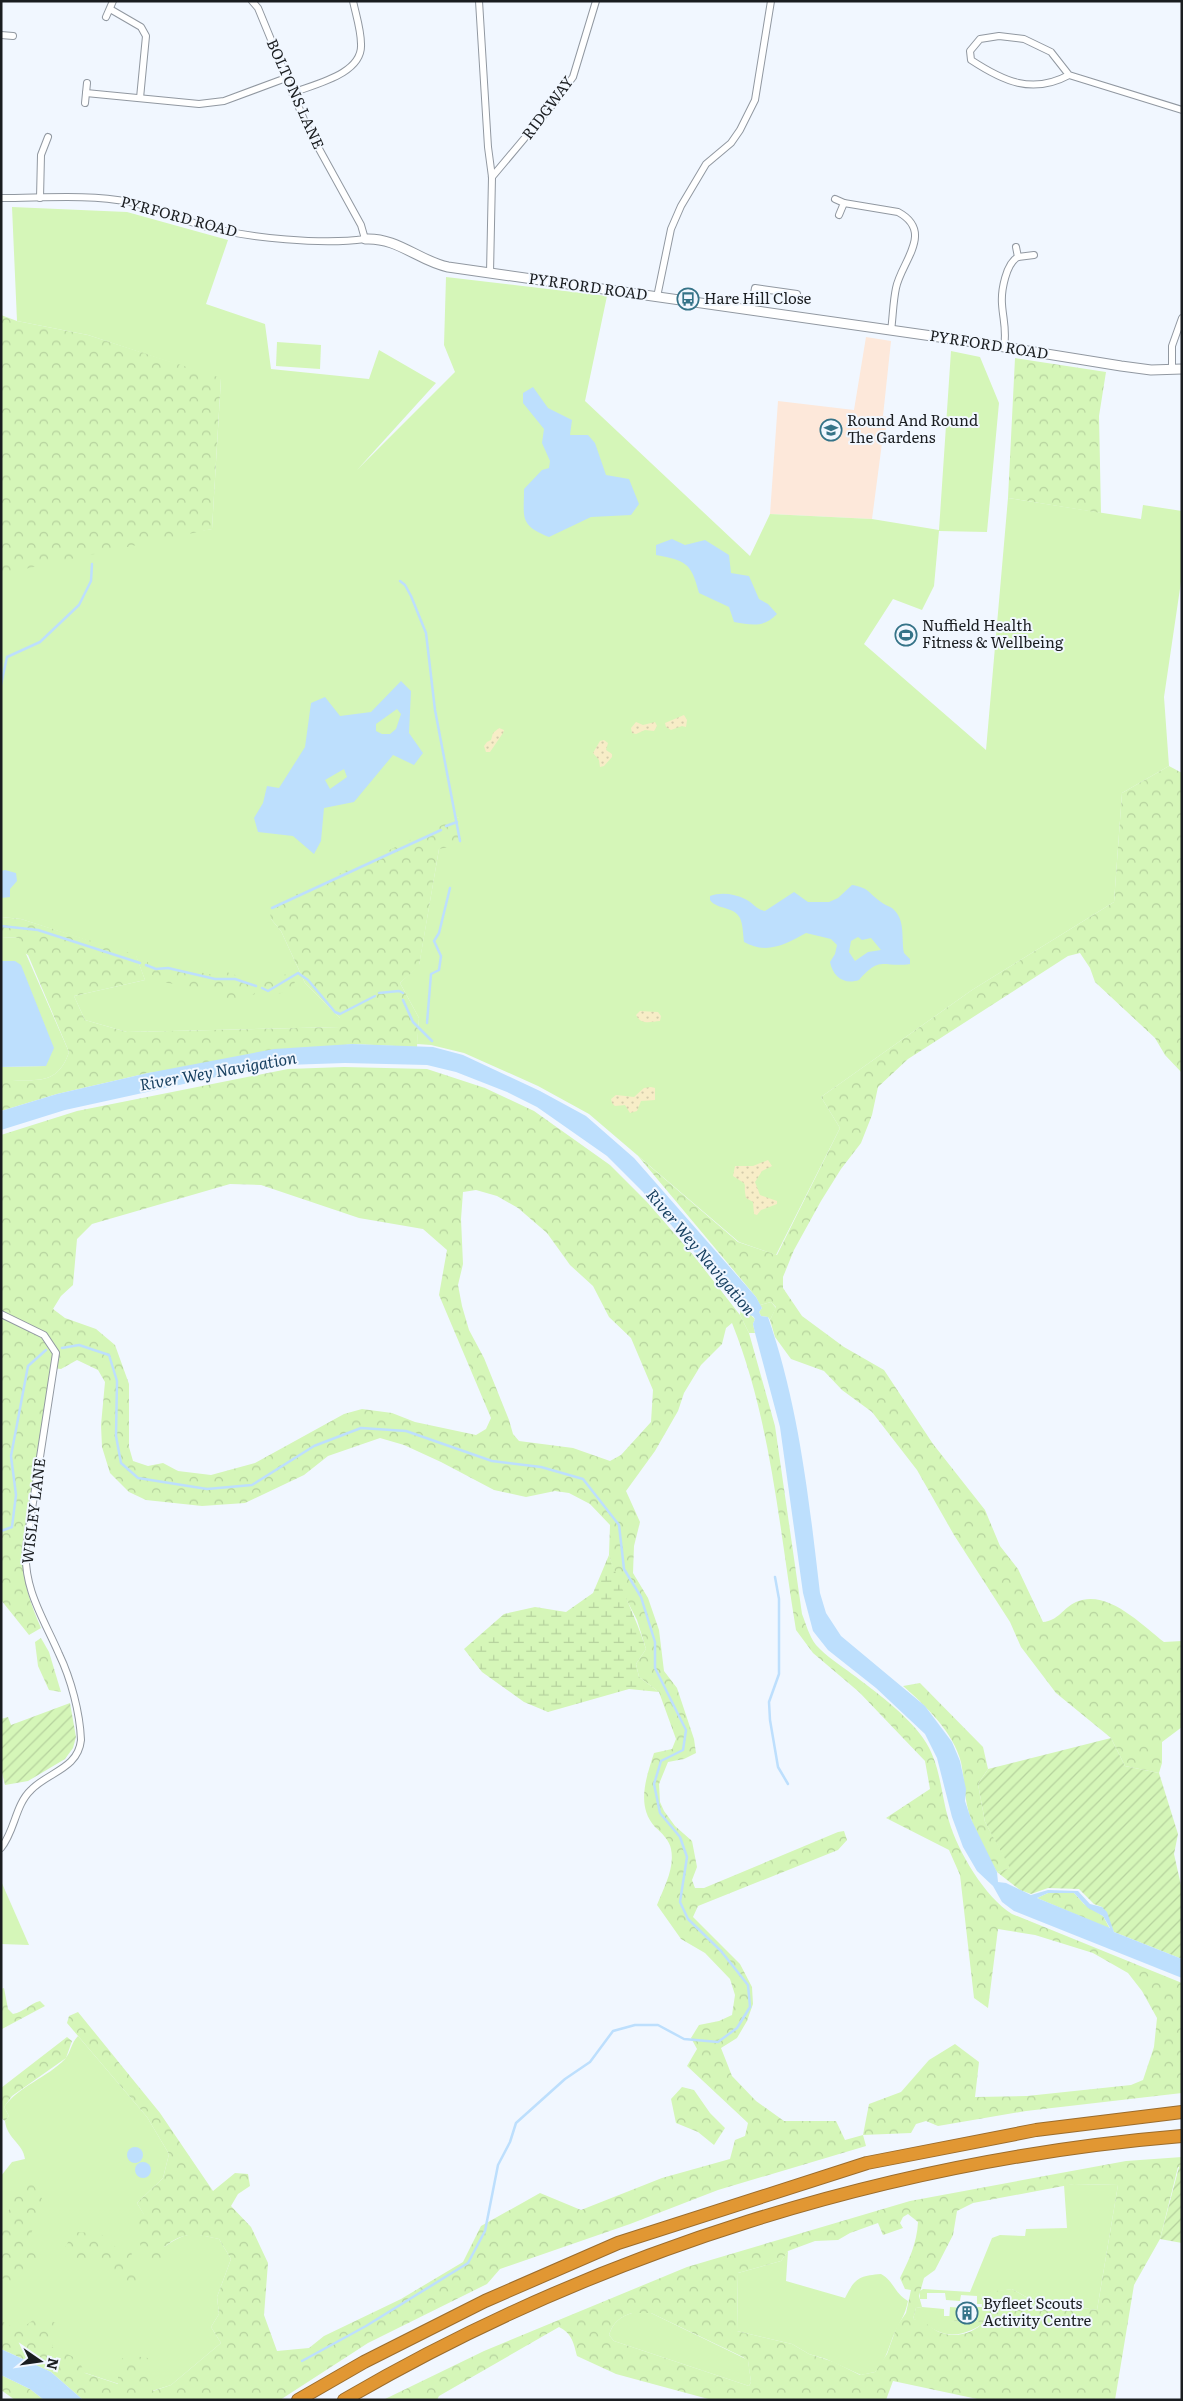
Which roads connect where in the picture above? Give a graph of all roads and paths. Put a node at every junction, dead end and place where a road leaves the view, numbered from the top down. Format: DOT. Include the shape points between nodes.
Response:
graph roads {
  1 [pos="114,1"];
  2 [pos="252,1"];
  3 [pos="353,1"];
  4 [pos="479,1"];
  5 [pos="596,1"];
  6 [pos="771,1"];
  7 [pos="110,9"];
  8 [pos="106,17"];
  9 [pos="1,35"];
  10 [pos="13,36"];
  11 [pos="1069,76"];
  12 [pos="286,78"];
  13 [pos="87,83"];
  14 [pos="86,93"];
  15 [pos="292,93"];
  16 [pos="140,98"];
  17 [pos="85,103"];
  18 [pos="1182,110"];
  19 [pos="48,137"];
  20 [pos="492,177"];
  21 [pos="1,198"];
  22 [pos="40,198"];
  23 [pos="835,199"];
  24 [pos="844,203"];
  25 [pos="839,215"];
  26 [pos="365,239"];
  27 [pos="1016,247"];
  28 [pos="1034,255"];
  29 [pos="1018,258"];
  30 [pos="490,273"];
  31 [pos="798,294"];
  32 [pos="657,297"];
  33 [pos="751,311"];
  34 [pos="1182,318"];
  35 [pos="891,330"];
  36 [pos="1004,346"];
  37 [pos="1177,369"];
  38 [pos="1,1314"];
  39 [pos="1,1848"];
  40 [pos="1182,2112"];
  41 [pos="1182,2136"];
  42 [pos="299,2399"];
  43 [pos="344,2400"];
  1 -- 7 [label="street"];
  2 -- 12 [label="street, BOLTONS LANE" via="258,8"];
  3 -- 15 [label="street" via="361,44 358,61 348,70"];
  4 -- 20 [label="street"];
  5 -- 20 [label="street, RIDGWAY" via="573,77"];
  6 -- 32 [label="street" via="756,100 731,143 706,164 681,206 671,229"];
  7 -- 8 [label="street"];
  7 -- 16 [label="street" via="141,27 146,36"];
  9 -- 10 [label="street"];
  11 -- 11 [label="street" via="1042,86 1016,83 993,75 970,60 970,51 980,39 999,36 1024,39 1051,52"];
  11 -- 18 [label="street"];
  12 -- 15 [label="street, BOLTONS LANE"];
  12 -- 16 [label="street" via="224,101 199,104"];
  13 -- 14 [label="street"];
  14 -- 16 [label="street"];
  14 -- 17 [label="street"];
  15 -- 26 [label="street, BOLTONS LANE" via="311,135 361,224"];
  19 -- 22 [label="street" via="41,155"];
  20 -- 30 [label="street"];
  21 -- 22 [label="street, PYRFORD ROAD"];
  22 -- 26 [label="street, PYRFORD ROAD" via="112,199 206,227 245,234 325,242"];
  23 -- 24 [label="street"];
  24 -- 25 [label="street"];
  24 -- 35 [label="street" via="898,212 912,225 915,244 896,288"];
  26 -- 30 [label="street, PYRFORD ROAD" via="394,243 431,263"];
  27 -- 29 [label="street"];
  28 -- 29 [label="street"];
  29 -- 36 [label="street" via="1010,267 1002,298 1007,330"];
  30 -- 32 [label="street, PYRFORD ROAD"];
  31 -- 33 [label="street" via="755,288"];
  32 -- 33 [label="street, PYRFORD ROAD"];
  33 -- 35 [label="street, PYRFORD ROAD"];
  34 -- 37 [label="street" via="1172,346"];
  35 -- 36 [label="street, PYRFORD ROAD"];
  36 -- 37 [label="street, PYRFORD ROAD" via="1151,370"];
  38 -- 39 [label="street, WISLEY LANE" via="44,1335 56,1353 26,1548 26,1570 34,1601 62,1659 82,1740 72,1762 26,1795"];
  40 -- 42 [label="highway" via="1036,2130 867,2163 618,2242 485,2301"];
  41 -- 43 [label="highway" via="1038,2154 930,2174 737,2226 628,2264 493,2321"];
}
